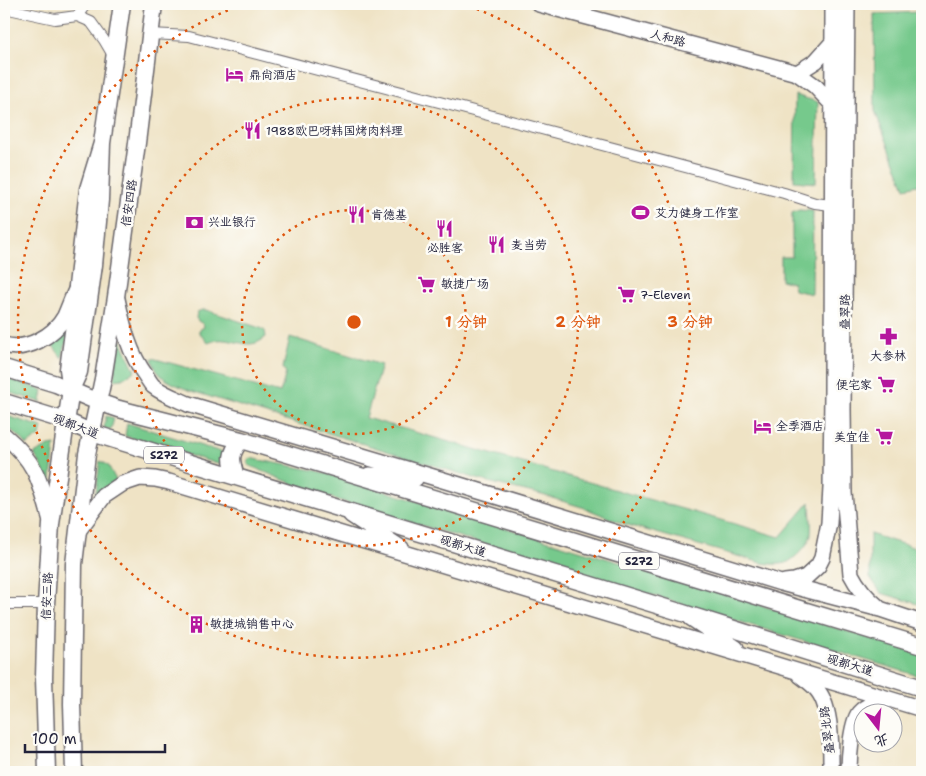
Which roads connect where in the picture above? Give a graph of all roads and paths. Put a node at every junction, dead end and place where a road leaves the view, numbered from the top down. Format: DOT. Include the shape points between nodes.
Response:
graph roads {
  1 [pos="86,4"];
  2 [pos="122,4"];
  3 [pos="154,4"];
  4 [pos="539,4"];
  5 [pos="832,4"];
  6 [pos="848,4"];
  7 [pos="4,8"];
  8 [pos="583,10"];
  9 [pos="77,16"];
  10 [pos="151,34"];
  11 [pos="833,42"];
  12 [pos="115,59"];
  13 [pos="797,73"];
  14 [pos="833,105"];
  15 [pos="102,143"];
  16 [pos="832,205"];
  17 [pos="94,264"];
  18 [pos="120,268"];
  19 [pos="77,286"];
  20 [pos="116,297"];
  21 [pos="4,345"];
  22 [pos="4,368"];
  23 [pos="71,389"];
  24 [pos="4,402"];
  25 [pos="98,402"];
  26 [pos="217,413"];
  27 [pos="66,420"];
  28 [pos="92,433"];
  29 [pos="4,435"];
  30 [pos="241,440"];
  31 [pos="304,459"];
  32 [pos="356,475"];
  33 [pos="236,477"];
  34 [pos="443,480"];
  35 [pos="344,510"];
  36 [pos="829,523"];
  37 [pos="51,524"];
  38 [pos="848,529"];
  39 [pos="78,531"];
  40 [pos="413,556"];
  41 [pos="48,561"];
  42 [pos="74,564"];
  43 [pos="781,583"];
  44 [pos="4,604"];
  45 [pos="46,604"];
  46 [pos="880,609"];
  47 [pos="683,613"];
  48 [pos="918,623"];
  49 [pos="922,646"];
  50 [pos="750,657"];
  51 [pos="795,671"];
  52 [pos="922,688"];
  53 [pos="890,700"];
  54 [pos="922,709"];
  55 [pos="830,748"];
  56 [pos="850,754"];
  57 [pos="47,772"];
  58 [pos="74,772"];
  59 [pos="831,772"];
  60 [pos="849,772"];
  1 -- 9 [label="street"];
  2 -- 12 [label="main road"];
  3 -- 10 [label="main road, 信安四路"];
  4 -- 8 [label="street, 人和路"];
  5 -- 11 [label="street, 叠翠路"];
  6 -- 38 [label="street, 叠翠路" via="843,409"];
  7 -- 9 [label="street" via="55,19"];
  8 -- 13 [label="street, 人和路"];
  9 -- 12 [label="street" via="90,22"];
  10 -- 16 [label="street" via="189,36"];
  10 -- 18 [label="main road, 信安四路"];
  11 -- 13 [label="street" via="816,61"];
  11 -- 14 [label="street, 叠翠路"];
  12 -- 15 [label="main road"];
  13 -- 14 [label="street"];
  14 -- 16 [label="street, 叠翠路"];
  15 -- 17 [label="main road"];
  15 -- 19 [label="main road" via="88,189"];
  16 -- 36 [label="street, 叠翠路"];
  17 -- 18 [label="main road"];
  17 -- 23 [label="main road" via="79,372"];
  18 -- 20 [label="main road, 信安四路"];
  19 -- 21 [label="street" via="64,317 48,335 28,345"];
  19 -- 23 [label="main road" via="68,369"];
  20 -- 25 [label="main road, 信安四路"];
  20 -- 26 [label="street" via="130,349 153,386 171,397"];
  22 -- 23 [label="main road, S272"];
  23 -- 25 [label="main road, S272"];
  23 -- 27 [label="main road, 信安三路"];
  24 -- 27 [label="main road, 砚都大道 / S272"];
  25 -- 28 [label="main road, 信安四路"];
  25 -- 30 [label="main road, S272"];
  26 -- 31 [label="street"];
  26 -- 34 [label="street"];
  27 -- 28 [label="main road, 砚都大道 / S272"];
  27 -- 37 [label="main road, 信安三路"];
  28 -- 33 [label="main road, 砚都大道 / S272"];
  28 -- 39 [label="main road, 信安三路"];
  29 -- 37 [label="street" via="23,452 34,468"];
  30 -- 31 [label="main road, S272"];
  30 -- 33 [label="main road" via="232,456"];
  31 -- 32 [label="main road, S272"];
  32 -- 34 [label="street"];
  32 -- 49 [label="main road, S272"];
  33 -- 35 [label="main road, 砚都大道 / S272"];
  34 -- 43 [label="street"];
  35 -- 40 [label="street"];
  35 -- 47 [label="main road, 砚都大道 / S272"];
  36 -- 38 [label="street" via="830,532 836,535"];
  36 -- 43 [label="street, 叠翠路" via="818,566 806,577"];
  37 -- 41 [label="main road, 信安三路"];
  38 -- 46 [label="street, 叠翠路" via="851,574 867,598"];
  39 -- 40 [label="street, 砚都大道" via="104,496 122,484 140,478 154,479"];
  39 -- 42 [label="main road, 信安三路"];
  40 -- 50 [label="street, 砚都大道"];
  41 -- 42 [label="main road"];
  41 -- 45 [label="main road, 信安三路"];
  42 -- 58 [label="main road, 信安三路"];
  43 -- 46 [label="street"];
  44 -- 45 [label="street"];
  45 -- 57 [label="main road, 信安三路"];
  46 -- 48 [label="street"];
  47 -- 50 [label="street"];
  47 -- 52 [label="main road, 砚都大道 / S272"];
  50 -- 51 [label="street, 砚都大道"];
  51 -- 53 [label="street, 砚都大道"];
  51 -- 55 [label="street, 叠翠北路" via="812,684 825,704"];
  53 -- 54 [label="street, 砚都大道"];
  53 -- 56 [label="street, 叠翠北路" via="875,703 859,713"];
  55 -- 56 [label="street" via="836,743 843,744"];
  55 -- 59 [label="street, 叠翠北路"];
  56 -- 60 [label="street, 叠翠北路"];
}
